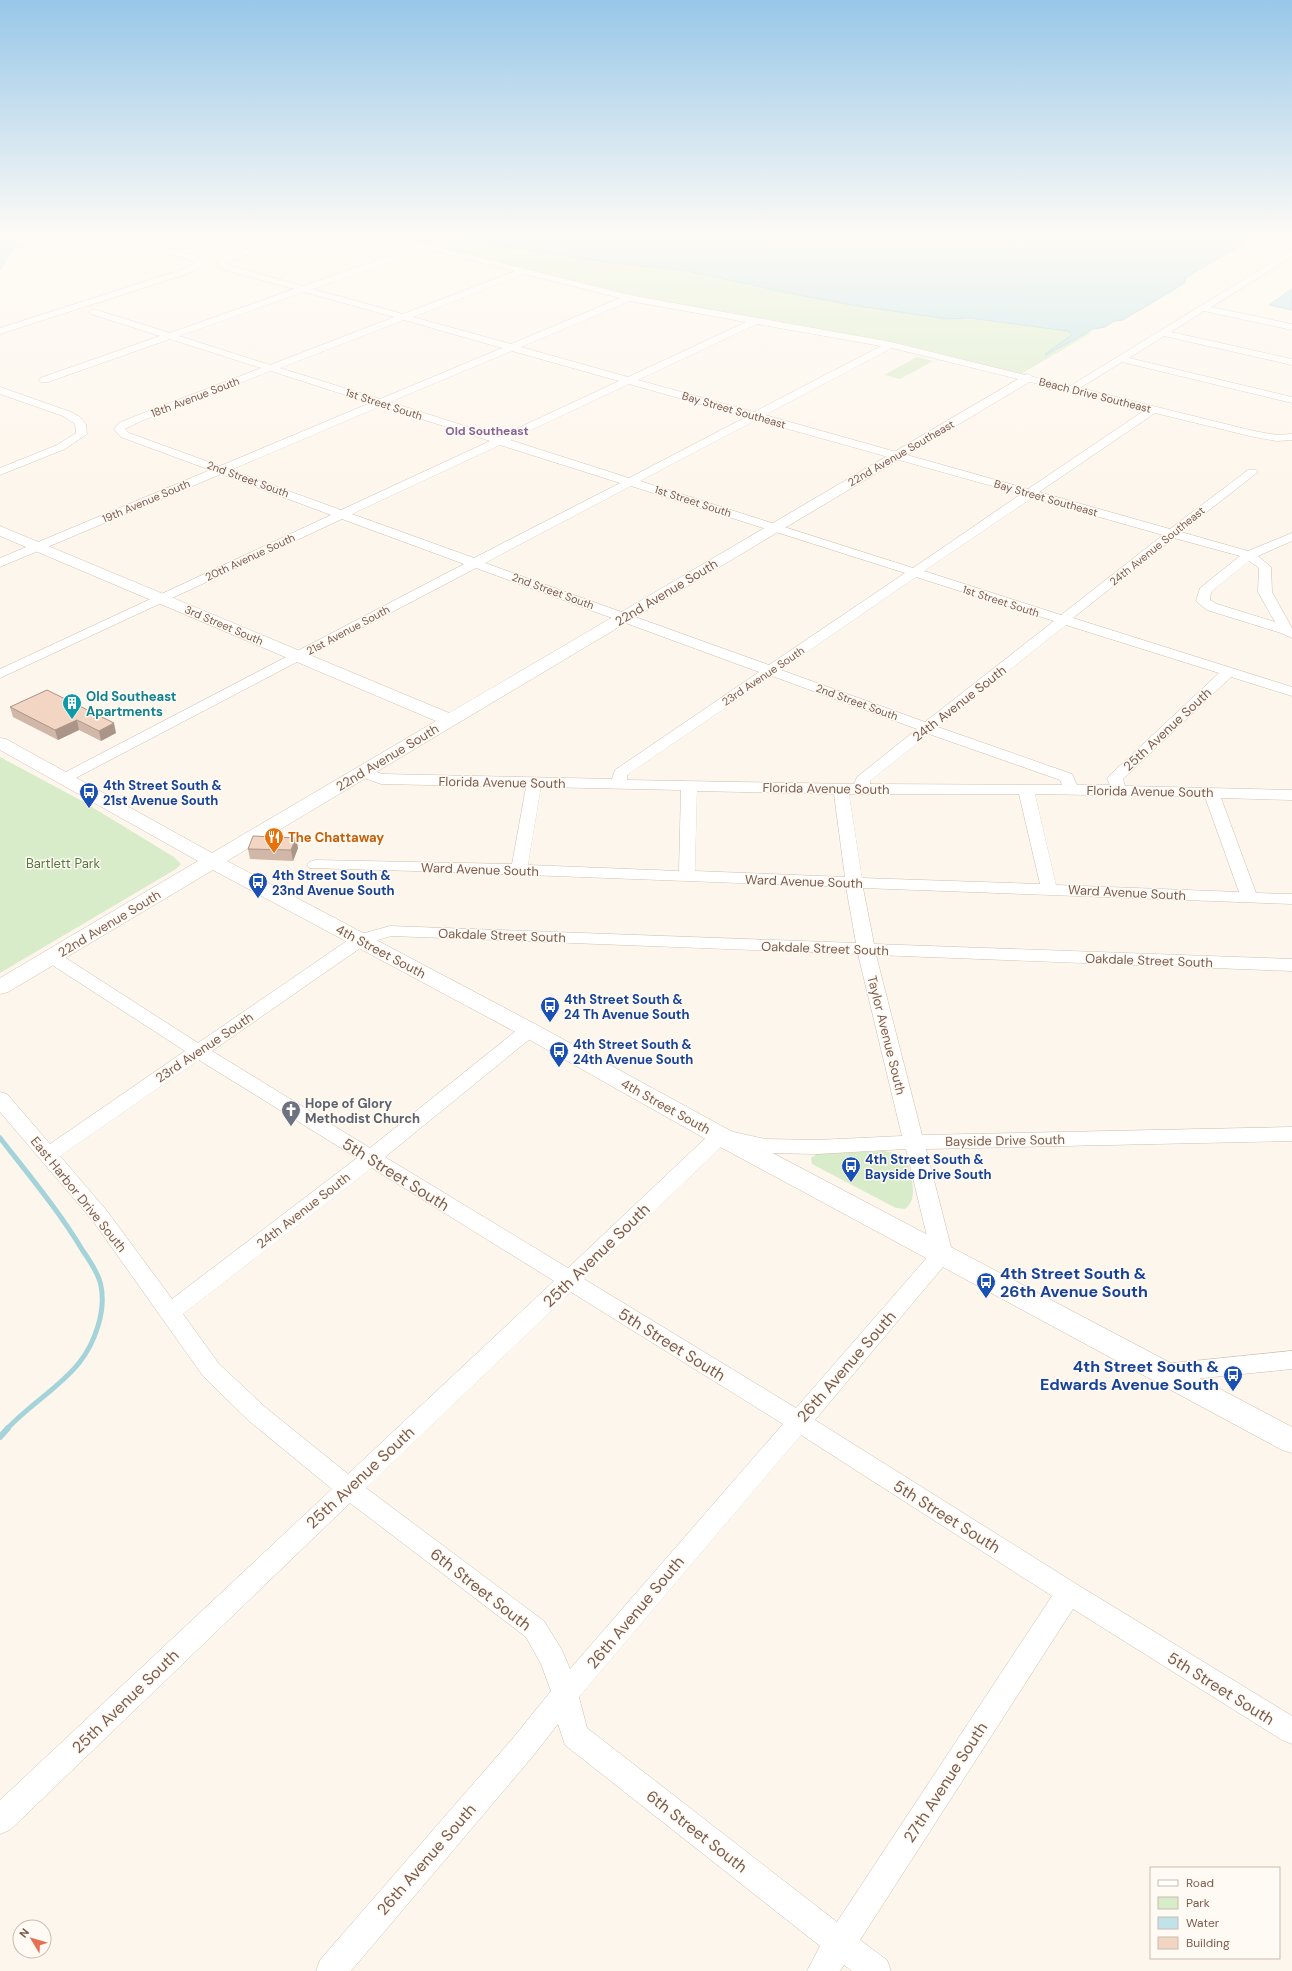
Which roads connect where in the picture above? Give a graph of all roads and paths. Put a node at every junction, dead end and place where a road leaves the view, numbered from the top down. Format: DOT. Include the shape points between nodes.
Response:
graph roads {
  1 [pos="19,325"];
  2 [pos="135,325"];
  3 [pos="201,325"];
  4 [pos="383,325"];
  5 [pos="432,325"];
  6 [pos="565,325"];
  7 [pos="747,325"];
  8 [pos="778,325"];
  9 [pos="1176,325"];
  10 [pos="0,331"];
  11 [pos="1163,333"];
  12 [pos="170,336"];
  13 [pos="891,345"];
  14 [pos="511,348"];
  15 [pos="1121,359"];
  16 [pos="1292,362"];
  17 [pos="271,368"];
  18 [pos="1027,378"];
  19 [pos="44,380"];
  20 [pos="629,380"];
  21 [pos="1073,388"];
  22 [pos="3,393"];
  23 [pos="1292,400"];
  24 [pos="380,403"];
  25 [pos="1154,410"];
  26 [pos="757,416"];
  27 [pos="119,429"];
  28 [pos="1292,437"];
  29 [pos="501,441"];
  30 [pos="897,456"];
  31 [pos="222,469"];
  32 [pos="0,472"];
  33 [pos="1252,472"];
  34 [pos="631,482"];
  35 [pos="1031,494"];
  36 [pos="343,514"];
  37 [pos="775,527"];
  38 [pos="0,531"];
  39 [pos="1173,534"];
  40 [pos="1292,537"];
  41 [pos="37,547"];
  42 [pos="1249,554"];
  43 [pos="0,563"];
  44 [pos="475,563"];
  45 [pos="915,573"];
  46 [pos="162,598"];
  47 [pos="625,617"];
  48 [pos="1063,620"];
  49 [pos="1289,632"];
  50 [pos="297,656"];
  51 [pos="771,670"];
  52 [pos="1229,672"];
  53 [pos="0,674"];
  54 [pos="1292,692"];
  55 [pos="449,720"];
  56 [pos="927,728"];
  57 [pos="0,743"];
  58 [pos="361,772"];
  59 [pos="65,778"];
  60 [pos="534,783"];
  61 [pos="619,784"];
  62 [pos="690,785"];
  63 [pos="841,789"];
  64 [pos="862,789"];
  65 [pos="1026,789"];
  66 [pos="1071,789"];
  67 [pos="1119,790"];
  68 [pos="1211,792"];
  69 [pos="1292,795"];
  70 [pos="212,861"];
  71 [pos="315,865"];
  72 [pos="519,870"];
  73 [pos="687,877"];
  74 [pos="854,883"];
  75 [pos="1049,889"];
  76 [pos="1250,898"];
  77 [pos="1292,899"];
  78 [pos="360,940"];
  79 [pos="866,949"];
  80 [pos="52,957"];
  81 [pos="1292,965"];
  82 [pos="0,987"];
  83 [pos="529,1030"];
  84 [pos="198,1051"];
  85 [pos="0,1098"];
  86 [pos="1292,1134"];
  87 [pos="720,1136"];
  88 [pos="914,1142"];
  89 [pos="48,1154"];
  90 [pos="371,1158"];
  91 [pos="942,1255"];
  92 [pos="570,1281"];
  93 [pos="170,1312"];
  94 [pos="1292,1360"];
  95 [pos="1164,1372"];
  96 [pos="798,1422"];
  97 [pos="1292,1441"];
  98 [pos="348,1488"];
  99 [pos="1069,1593"];
  100 [pos="565,1694"];
  101 [pos="1292,1732"];
  102 [pos="0,1820"];
  103 [pos="840,1942"];
  104 [pos="331,1971"];
  105 [pos="822,1971"];
  106 [pos="876,1971"];
  1 -- 10 [label="street"];
  2 -- 12 [label="street, 1st Street South"];
  3 -- 12 [label="street"];
  4 -- 17 [label="street, 18th Avenue South"];
  5 -- 14 [label="street, Bay Street Southeast"];
  6 -- 14 [label="street, 19th Avenue South"];
  7 -- 20 [label="street, 20th Avenue South"];
  8 -- 13 [label="street, Beach Drive Southeast"];
  9 -- 11 [label="street"];
  11 -- 15 [label="street"];
  11 -- 16 [label="street"];
  12 -- 17 [label="street, 1st Street South"];
  12 -- 19 [label="street"];
  13 -- 18 [label="street, Beach Drive Southeast"];
  13 -- 26 [label="street, 21st Avenue South"];
  14 -- 20 [label="street, Bay Street Southeast"];
  14 -- 24 [label="street, 19th Avenue South"];
  15 -- 21 [label="street"];
  15 -- 23 [label="street"];
  17 -- 24 [label="street, 1st Street South"];
  17 -- 27 [label="street, 18th Avenue South" via="137,419"];
  18 -- 21 [label="street, Beach Drive Southeast"];
  18 -- 30 [label="street, 22nd Avenue Southeast"];
  20 -- 26 [label="street, Bay Street Southeast"];
  20 -- 29 [label="street, 20th Avenue South"];
  21 -- 25 [label="street, Beach Drive Southeast"];
  22 -- 32 [label="street" via="77,419 82,425 81,434 61,448"];
  24 -- 29 [label="street, 1st Street South"];
  24 -- 31 [label="street, 19th Avenue South"];
  25 -- 28 [label="street, Beach Drive Southeast" via="1254,434 1277,438"];
  25 -- 35 [label="street, 23rd Avenue South"];
  26 -- 30 [label="street, Bay Street Southeast"];
  26 -- 34 [label="street, 21st Avenue South"];
  27 -- 31 [label="street, 2nd Street South" via="125,435"];
  29 -- 34 [label="street, 1st Street South"];
  29 -- 36 [label="street, 20th Avenue South"];
  30 -- 35 [label="street, Bay Street Southeast"];
  30 -- 37 [label="street, 22nd Avenue Southeast"];
  31 -- 36 [label="street, 2nd Street South"];
  31 -- 41 [label="street, 19th Avenue South"];
  33 -- 39 [label="street, 24th Avenue Southeast"];
  34 -- 37 [label="street, 1st Street South"];
  34 -- 44 [label="street, 21st Avenue South"];
  35 -- 39 [label="street, Bay Street Southeast"];
  35 -- 45 [label="street, 23rd Avenue South"];
  36 -- 44 [label="street, 2nd Street South"];
  36 -- 46 [label="street, 20th Avenue South"];
  37 -- 45 [label="street, 1st Street South"];
  37 -- 47 [label="street, 22nd Avenue South"];
  38 -- 41 [label="street, 3rd Street South"];
  39 -- 42 [label="street, Bay Street Southeast"];
  39 -- 48 [label="street, 24th Avenue Southeast"];
  40 -- 42 [label="street"];
  41 -- 43 [label="street, 19th Avenue South"];
  41 -- 46 [label="street, 3rd Street South"];
  42 -- 49 [label="street" via="1265,567 1265,592"];
  42 -- 49 [label="street" via="1205,591 1203,601 1212,607"];
  44 -- 47 [label="street, 2nd Street South"];
  44 -- 50 [label="street, 21st Avenue South"];
  45 -- 48 [label="street, 1st Street South"];
  45 -- 51 [label="street, 23rd Avenue South"];
  46 -- 50 [label="street, 3rd Street South"];
  46 -- 53 [label="street, 20th Avenue South"];
  47 -- 51 [label="street, 2nd Street South"];
  47 -- 55 [label="street, 22nd Avenue South"];
  48 -- 52 [label="street, 1st Street South"];
  48 -- 56 [label="street, 24th Avenue South"];
  50 -- 55 [label="street, 3rd Street South"];
  50 -- 59 [label="street, 21st Avenue South"];
  51 -- 56 [label="street, 2nd Street South"];
  51 -- 61 [label="street, 23rd Avenue South" via="620,772"];
  52 -- 54 [label="street, 1st Street South"];
  52 -- 67 [label="street, 25th Avenue South" via="1115,778"];
  55 -- 58 [label="street, 22nd Avenue South"];
  56 -- 64 [label="street, 24th Avenue South" via="862,780"];
  56 -- 66 [label="street, 2nd Street South" via="1067,778"];
  57 -- 59 [label="street, 4th Street South"];
  58 -- 60 [label="street, Florida Avenue South" via="381,779"];
  58 -- 70 [label="street, 22nd Avenue South"];
  59 -- 70 [label="street, 4th Street South"];
  60 -- 61 [label="street, Florida Avenue South"];
  60 -- 72 [label="street"];
  61 -- 62 [label="street, Florida Avenue South"];
  62 -- 63 [label="street, Florida Avenue South"];
  62 -- 73 [label="street"];
  63 -- 64 [label="street, Florida Avenue South"];
  63 -- 74 [label="street, Taylor Avenue South"];
  64 -- 65 [label="street, Florida Avenue South"];
  65 -- 66 [label="street, Florida Avenue South"];
  65 -- 75 [label="street"];
  66 -- 67 [label="street, Florida Avenue South"];
  67 -- 68 [label="street, Florida Avenue South"];
  68 -- 69 [label="street, Florida Avenue South"];
  68 -- 76 [label="street"];
  70 -- 78 [label="street, 4th Street South"];
  70 -- 80 [label="street, 22nd Avenue South"];
  71 -- 72 [label="street, Ward Avenue South"];
  72 -- 73 [label="street, Ward Avenue South"];
  73 -- 74 [label="street, Ward Avenue South"];
  74 -- 75 [label="street, Ward Avenue South"];
  74 -- 79 [label="street, Taylor Avenue South"];
  75 -- 76 [label="street, Ward Avenue South"];
  76 -- 77 [label="street, Ward Avenue South"];
  78 -- 79 [label="street, Oakdale Street South" via="390,931"];
  78 -- 83 [label="street, 4th Street South"];
  78 -- 84 [label="street, 23rd Avenue South"];
  79 -- 81 [label="street, Oakdale Street South"];
  79 -- 88 [label="street, Taylor Avenue South"];
  80 -- 82 [label="street, 22nd Avenue South"];
  80 -- 84 [label="street, 5th Street South"];
  83 -- 87 [label="street, 4th Street South"];
  83 -- 90 [label="street, 24th Avenue South"];
  84 -- 89 [label="street, 23rd Avenue South"];
  84 -- 90 [label="street, 5th Street South"];
  85 -- 89 [label="street, East Harbor Drive South"];
  86 -- 88 [label="street, Bayside Drive South"];
  87 -- 88 [label="street, Bayside Drive South" via="772,1146 817,1148"];
  87 -- 91 [label="street, 4th Street South"];
  87 -- 92 [label="street, 25th Avenue South"];
  88 -- 91 [label="street, Taylor Avenue South"];
  89 -- 93 [label="street, East Harbor Drive South" via="100,1216"];
  90 -- 92 [label="street, 5th Street South"];
  90 -- 93 [label="street, 24th Avenue South"];
  91 -- 95 [label="street, 4th Street South"];
  91 -- 96 [label="street, 26th Avenue South"];
  92 -- 96 [label="street, 5th Street South"];
  92 -- 98 [label="street, 25th Avenue South"];
  93 -- 98 [label="street, 6th Street South" via="211,1370 257,1414"];
  94 -- 95 [label="street"];
  95 -- 97 [label="street, 4th Street South"];
  96 -- 99 [label="street, 5th Street South"];
  96 -- 100 [label="street, 26th Avenue South"];
  98 -- 100 [label="street, 6th Street South" via="535,1629 553,1659"];
  98 -- 102 [label="street, 25th Avenue South"];
  99 -- 101 [label="street, 5th Street South"];
  99 -- 103 [label="street, 27th Avenue South"];
  100 -- 103 [label="street, 6th Street South" via="576,1736"];
  100 -- 104 [label="street, 26th Avenue South" via="523,1747"];
  103 -- 105 [label="street, 27th Avenue South"];
  103 -- 106 [label="street, 6th Street South"];
}
